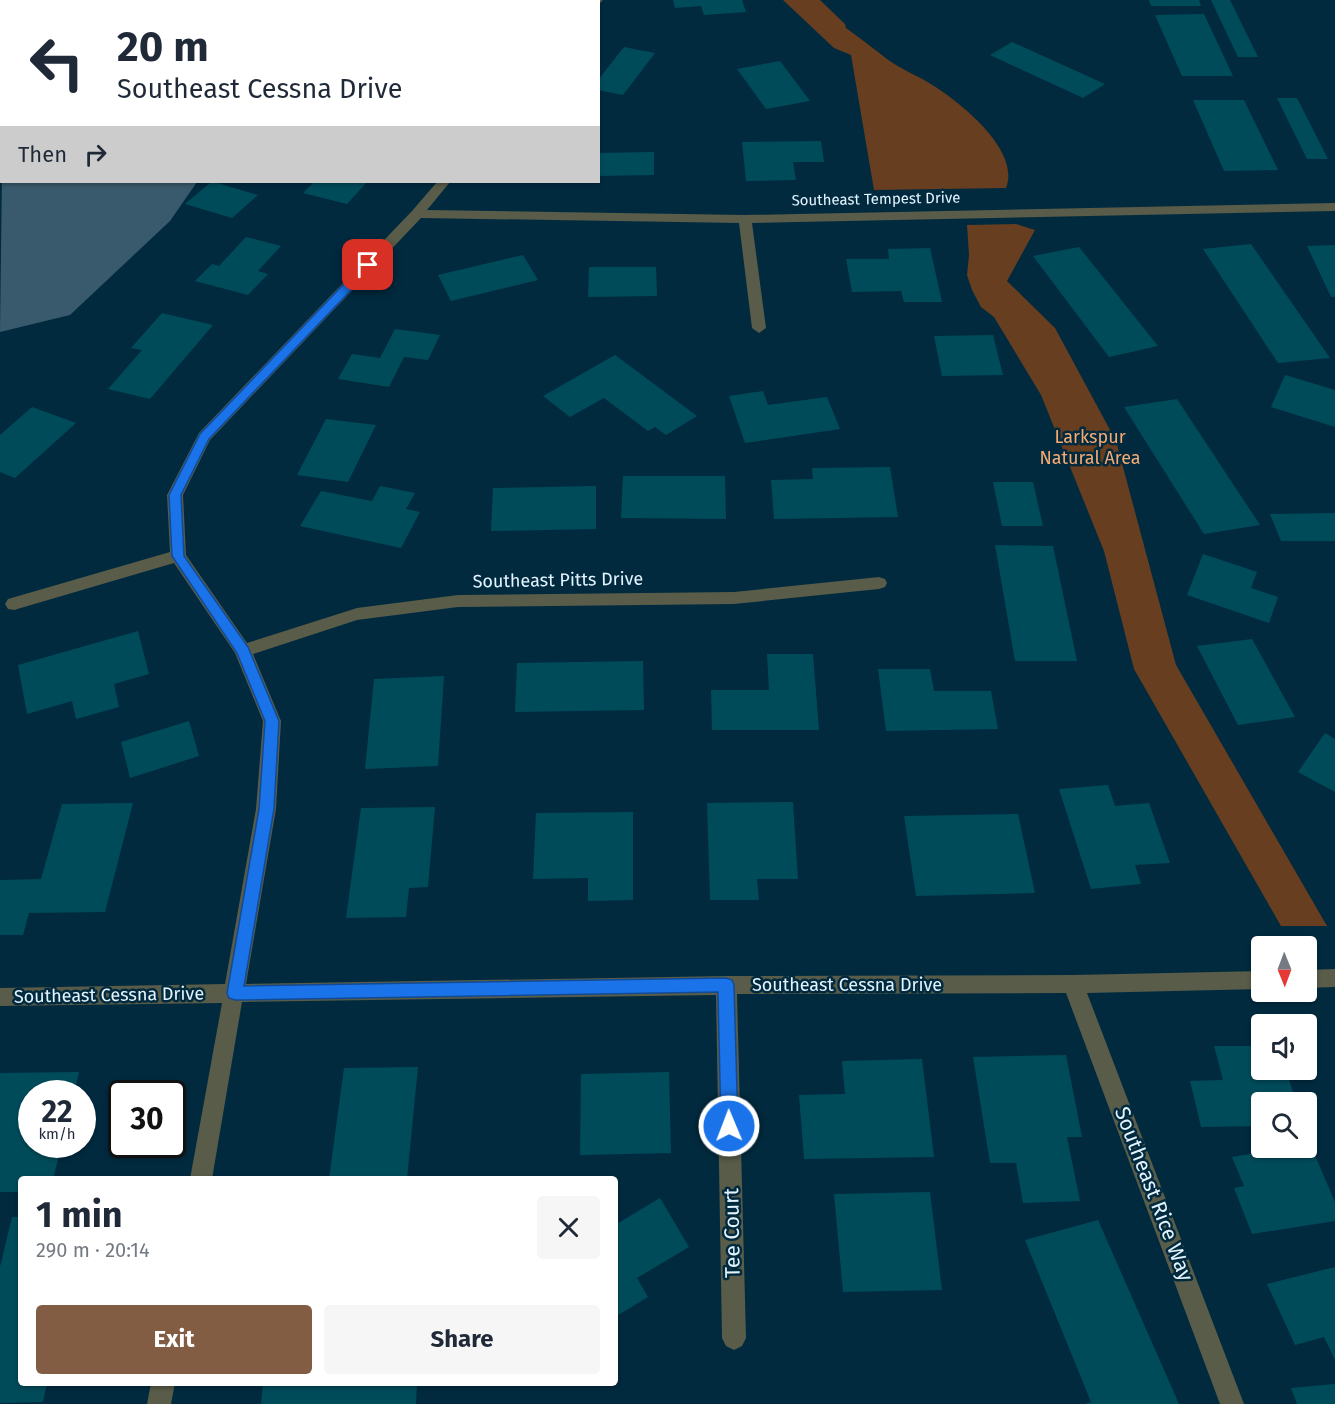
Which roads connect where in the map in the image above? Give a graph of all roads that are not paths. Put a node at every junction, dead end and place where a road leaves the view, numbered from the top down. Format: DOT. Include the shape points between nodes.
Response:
graph roads {
  1 [pos="442,183"];
  2 [pos="1335,207"];
  3 [pos="417,214"];
  4 [pos="745,219"];
  5 [pos="759,328"];
  6 [pos="178,556"];
  7 [pos="879,583"];
  8 [pos="14,604"];
  9 [pos="243,651"];
  10 [pos="1335,978"];
  11 [pos="1317,979"];
  12 [pos="1251,980"];
  13 [pos="1073,984"];
  14 [pos="726,985"];
  15 [pos="235,993"];
  16 [pos="0,997"];
  17 [pos="202,1176"];
  18 [pos="734,1338"];
  19 [pos="162,1386"];
  20 [pos="159,1404"];
  21 [pos="1232,1404"];
  1 -- 3 [label="street"];
  2 -- 4 [label="street, Southeast Tempest Drive"];
  3 -- 4 [label="street, Southeast Tempest Drive"];
  3 -- 6 [label="street" via="204,437 175,495"];
  4 -- 5 [label="street"];
  6 -- 8 [label="street"];
  6 -- 9 [label="street"];
  7 -- 9 [label="street, Southeast Pitts Drive" via="734,598 458,601 357,614"];
  9 -- 15 [label="street" via="272,721 266,809"];
  10 -- 11 [label="street"];
  12 -- 13 [label="street, Southeast Cessna Drive"];
  13 -- 14 [label="street, Southeast Cessna Drive"];
  13 -- 21 [label="street, Southeast Rice Way"];
  14 -- 15 [label="street, Southeast Cessna Drive"];
  14 -- 18 [label="street, Tee Court"];
  15 -- 16 [label="street, Southeast Cessna Drive"];
  15 -- 17 [label="street"];
  19 -- 20 [label="street"];
}
